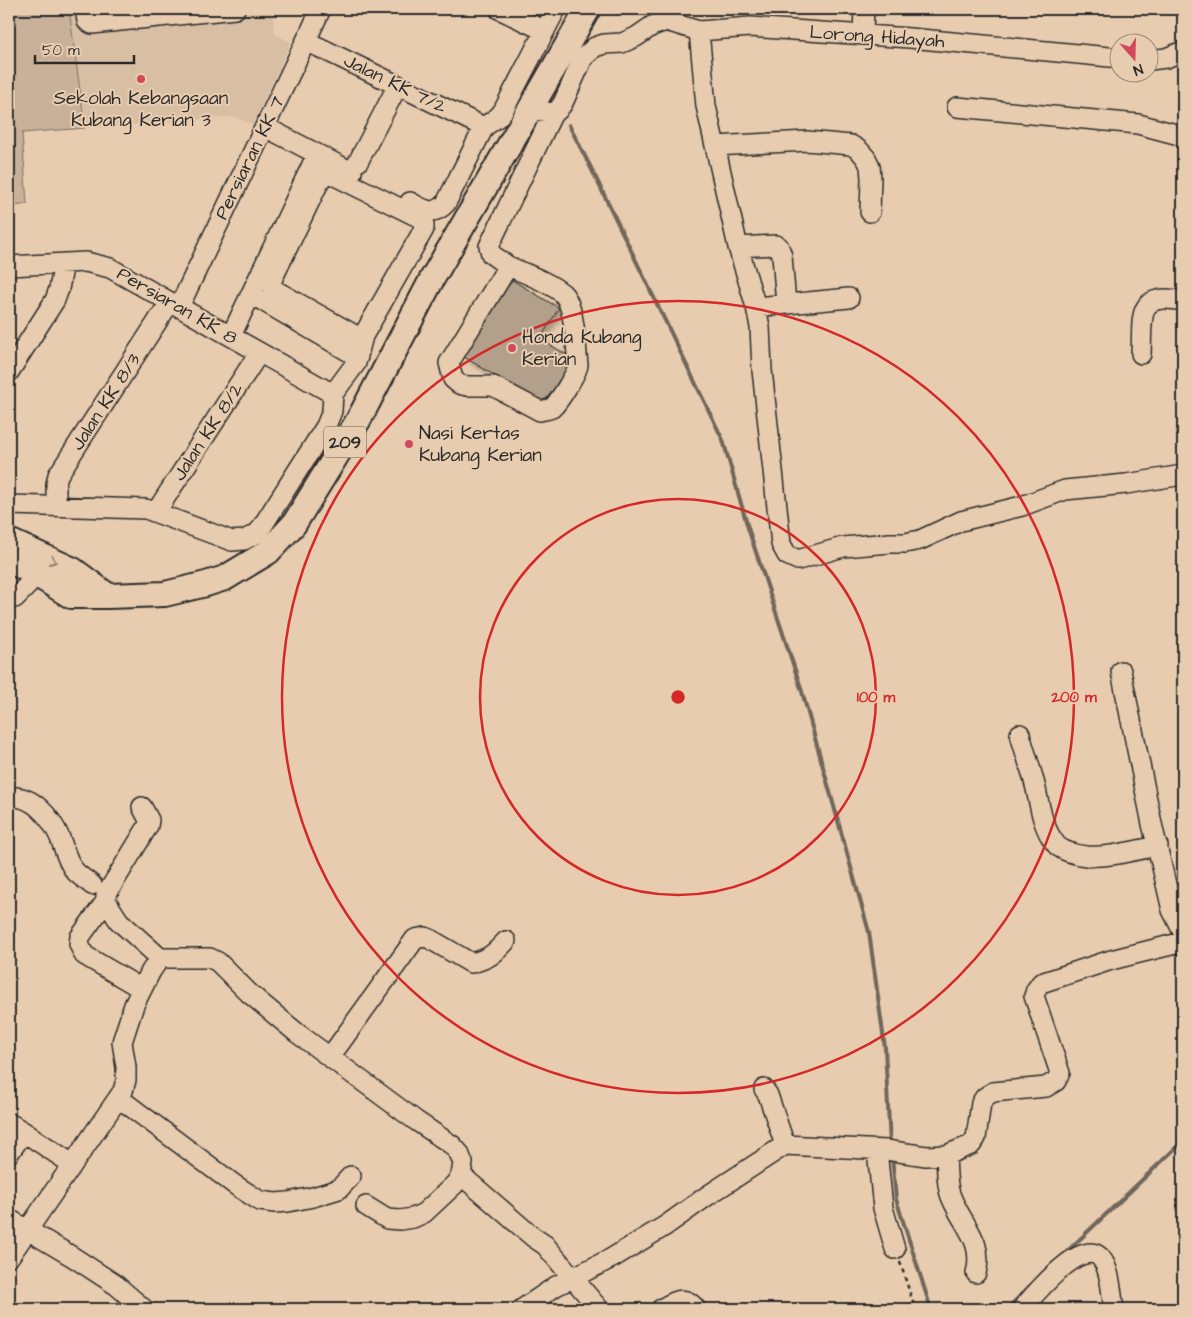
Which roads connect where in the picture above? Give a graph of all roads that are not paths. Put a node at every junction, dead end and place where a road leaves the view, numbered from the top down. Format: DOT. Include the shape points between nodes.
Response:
graph roads {
  1 [pos="85,9"];
  2 [pos="235,9"];
  3 [pos="322,9"];
  4 [pos="500,9"];
  5 [pos="556,9"];
  6 [pos="588,9"];
  7 [pos="864,9"];
  8 [pos="545,30"];
  9 [pos="698,31"];
  10 [pos="863,35"];
  11 [pos="306,41"];
  12 [pos="1183,51"];
  13 [pos="1110,57"];
  14 [pos="1160,59"];
  15 [pos="398,85"];
  16 [pos="957,107"];
  17 [pos="542,111"];
  18 [pos="265,127"];
  19 [pos="484,127"];
  20 [pos="1183,136"];
  21 [pos="715,146"];
  22 [pos="317,154"];
  23 [pos="358,162"];
  24 [pos="870,212"];
  25 [pos="738,247"];
  26 [pos="64,263"];
  27 [pos="9,266"];
  28 [pos="508,266"];
  29 [pos="251,294"];
  30 [pos="850,298"];
  31 [pos="1183,301"];
  32 [pos="174,304"];
  33 [pos="786,304"];
  34 [pos="756,307"];
  35 [pos="231,336"];
  36 [pos="360,348"];
  37 [pos="259,353"];
  38 [pos="1141,354"];
  39 [pos="9,372"];
  40 [pos="333,394"];
  41 [pos="1183,475"];
  42 [pos="9,505"];
  43 [pos="56,506"];
  44 [pos="156,512"];
  45 [pos="9,541"];
  46 [pos="9,560"];
  47 [pos="36,574"];
  48 [pos="9,596"];
  49 [pos="108,596"];
  50 [pos="1121,671"];
  51 [pos="1020,734"];
  52 [pos="9,797"];
  53 [pos="142,807"];
  54 [pos="1158,846"];
  55 [pos="92,885"];
  56 [pos="106,901"];
  57 [pos="1183,932"];
  58 [pos="506,941"];
  59 [pos="1183,942"];
  60 [pos="160,958"];
  61 [pos="142,989"];
  62 [pos="330,1057"];
  63 [pos="764,1089"];
  64 [pos="119,1098"];
  65 [pos="16,1128"];
  66 [pos="785,1145"];
  67 [pos="889,1151"];
  68 [pos="9,1153"];
  69 [pos="946,1155"];
  70 [pos="72,1164"];
  71 [pos="461,1175"];
  72 [pos="352,1176"];
  73 [pos="366,1206"];
  74 [pos="9,1219"];
  75 [pos="27,1230"];
  76 [pos="895,1249"];
  77 [pos="9,1257"];
  78 [pos="976,1273"];
  79 [pos="574,1278"];
  80 [pos="144,1309"];
  81 [pos="522,1309"];
  82 [pos="599,1309"];
  83 [pos="661,1309"];
  84 [pos="696,1309"];
  85 [pos="1022,1309"];
  86 [pos="1114,1309"];
  1 -- 2 [label="street" via="87,21 92,24"];
  3 -- 11 [label="street, Persiaran KK 7"];
  4 -- 8 [label="street"];
  5 -- 8 [label="street"];
  6 -- 17 [label="main road, 209"];
  7 -- 10 [label="street"];
  8 -- 19 [label="street" via="503,111"];
  9 -- 10 [label="street, Lorong Hidayah" via="750,27"];
  9 -- 17 [label="street, Lorong Hidayah" via="666,21 622,43 595,47 583,58 558,110"];
  9 -- 21 [label="street" via="706,106"];
  10 -- 13 [label="street, Lorong Hidayah"];
  11 -- 15 [label="street, Jalan KK 7/2"];
  11 -- 18 [label="street, Persiaran KK 7"];
  12 -- 14 [label="street"];
  15 -- 19 [label="street, Jalan KK 7/2"];
  15 -- 23 [label="street"];
  16 -- 20 [label="street" via="1138,124"];
  17 -- 28 [label="street, Lorong Hidayah" via="489,246 490,254"];
  17 -- 49 [label="main road, 209" via="432,279 359,419 294,524 268,552 225,578 165,594"];
  18 -- 22 [label="street"];
  18 -- 32 [label="street, Persiaran KK 7"];
  19 -- 22 [label="street" via="446,203 437,211 427,211"];
  21 -- 24 [label="street" via="807,141 852,145 870,166"];
  21 -- 25 [label="street"];
  22 -- 29 [label="street"];
  25 -- 33 [label="street" via="779,247"];
  25 -- 34 [label="street"];
  26 -- 27 [label="street, Persiaran KK 8"];
  26 -- 32 [label="street, Persiaran KK 8" via="86,262 110,268"];
  26 -- 39 [label="street" via="55,300"];
  28 -- 28 [label="street, Lorong Hidayah" via="450,363 450,371 459,384 493,386 540,411 546,410 552,408 577,372 570,308 562,293"];
  29 -- 35 [label="street"];
  29 -- 36 [label="street"];
  30 -- 33 [label="street"];
  31 -- 38 [label="street" via="1161,298 1146,307"];
  32 -- 35 [label="street, Persiaran KK 8"];
  32 -- 43 [label="street, Jalan KK 8/3" via="58,475"];
  33 -- 34 [label="street"];
  34 -- 41 [label="street" via="781,544 787,555 798,560 843,547 920,540 961,521 1022,506 1065,490"];
  35 -- 37 [label="street, Persiaran KK 8"];
  36 -- 36 [label="street" via="424,224 422,219 326,174 322,176 271,286"];
  36 -- 40 [label="street" via="356,363"];
  37 -- 40 [label="street, Persiaran KK 8"];
  37 -- 44 [label="street, Jalan KK 8/2"];
  40 -- 44 [label="street" via="332,411 326,426 252,538 232,541"];
  42 -- 43 [label="street"];
  43 -- 44 [label="street"];
  45 -- 49 [label="main road, one-way" via="74,570"];
  46 -- 47 [label="main road, 209"];
  47 -- 48 [label="street" via="15,598"];
  47 -- 49 [label="main road, 209" via="71,596"];
  50 -- 54 [label="street"];
  51 -- 54 [label="street" via="1040,810 1056,845 1085,856"];
  52 -- 55 [label="street" via="30,801 42,810 60,837 74,870"];
  53 -- 56 [label="street" via="149,820 148,826 106,895"];
  54 -- 57 [label="street" via="1172,910"];
  56 -- 60 [label="street" via="119,921"];
  56 -- 61 [label="street" via="80,937 81,949 84,955"];
  58 -- 62 [label="street" via="492,956 471,962 430,939 415,938"];
  59 -- 69 [label="street" via="1041,983 1034,996 1057,1060 1060,1073 1056,1081 1046,1087 993,1092 985,1097 981,1103 976,1138 971,1145"];
  60 -- 61 [label="street"];
  60 -- 62 [label="street" via="210,958 218,962 249,993"];
  61 -- 64 [label="street" via="122,1042 126,1080"];
  62 -- 71 [label="street" via="452,1145 463,1163"];
  63 -- 66 [label="street"];
  64 -- 70 [label="street"];
  64 -- 72 [label="street" via="260,1201 288,1202 314,1196 339,1189"];
  65 -- 68 [label="street"];
  65 -- 70 [label="street"];
  66 -- 67 [label="street"];
  66 -- 79 [label="street" via="665,1226"];
  67 -- 69 [label="street"];
  67 -- 76 [label="street" via="883,1208"];
  69 -- 78 [label="street" via="949,1192 978,1252"];
  70 -- 75 [label="street"];
  71 -- 73 [label="street" via="424,1213 414,1218 387,1219"];
  71 -- 79 [label="street" via="545,1245"];
  74 -- 75 [label="street"];
  75 -- 77 [label="street"];
  75 -- 80 [label="street" via="116,1286"];
  79 -- 81 [label="street"];
  79 -- 82 [label="street"];
  83 -- 84 [label="street" via="686,1300"];
  85 -- 86 [label="street" via="1068,1261 1090,1252 1099,1256 1105,1265"];
}
